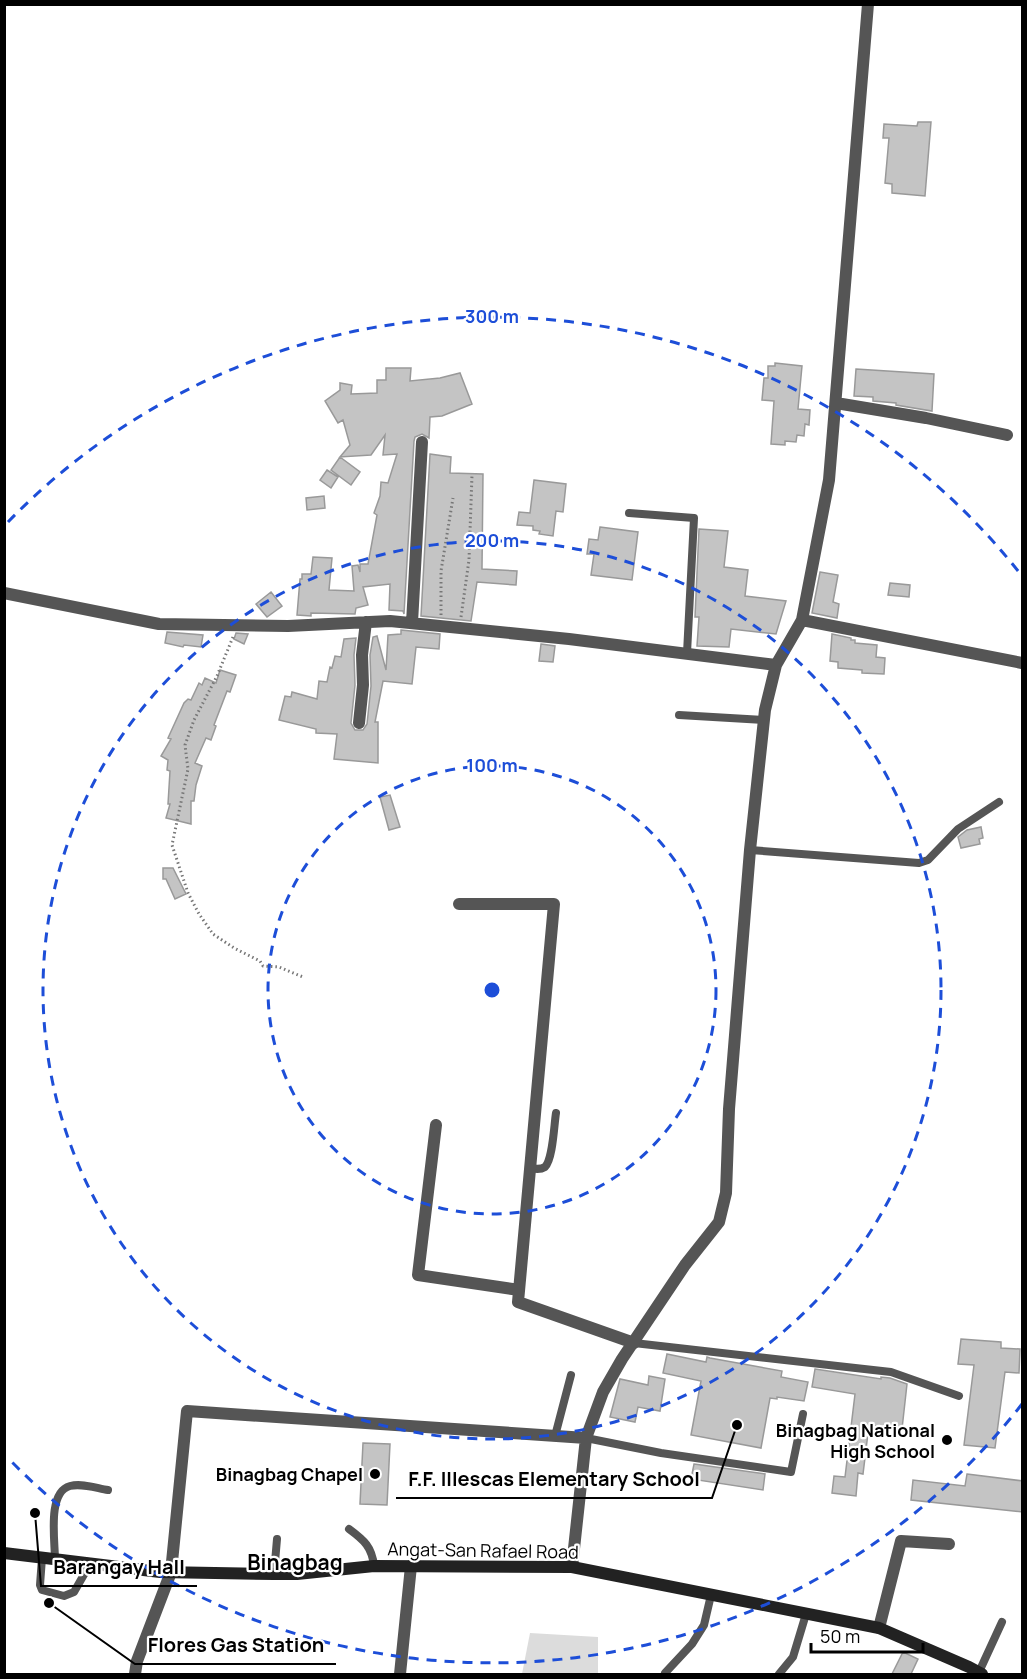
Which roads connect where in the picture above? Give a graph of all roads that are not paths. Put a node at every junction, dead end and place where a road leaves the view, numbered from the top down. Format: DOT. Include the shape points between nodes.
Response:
graph roads {
  1 [pos="868,4"];
  2 [pos="836,403"];
  3 [pos="1007,435"];
  4 [pos="422,442"];
  5 [pos="628,513"];
  6 [pos="4,593"];
  7 [pos="802,620"];
  8 [pos="366,622"];
  9 [pos="412,623"];
  10 [pos="687,653"];
  11 [pos="1023,663"];
  12 [pos="776,665"];
  13 [pos="679,715"];
  14 [pos="764,720"];
  15 [pos="359,723"];
  16 [pos="999,802"];
  17 [pos="750,850"];
  18 [pos="459,904"];
  19 [pos="556,1113"];
  20 [pos="436,1125"];
  21 [pos="530,1168"];
  22 [pos="519,1290"];
  23 [pos="634,1343"];
  24 [pos="571,1375"];
  25 [pos="959,1396"];
  26 [pos="803,1414"];
  27 [pos="555,1436"];
  28 [pos="586,1438"];
  29 [pos="108,1490"];
  30 [pos="348,1529"];
  31 [pos="277,1539"];
  32 [pos="949,1544"];
  33 [pos="4,1553"];
  34 [pos="42,1558"];
  35 [pos="55,1560"];
  36 [pos="90,1563"];
  37 [pos="374,1566"];
  38 [pos="411,1566"];
  39 [pos="572,1567"];
  40 [pos="171,1572"];
  41 [pos="274,1574"];
  42 [pos="711,1595"];
  43 [pos="806,1614"];
  44 [pos="1002,1622"];
  45 [pos="879,1628"];
  46 [pos="973,1672"];
  47 [pos="665,1673"];
  48 [pos="135,1674"];
  49 [pos="400,1674"];
  50 [pos="779,1674"];
  1 -- 2 [label="street"];
  2 -- 3 [label="street"];
  2 -- 7 [label="street" via="829,480"];
  4 -- 9 [label="street"];
  5 -- 10 [label="lane" via="694,518"];
  6 -- 8 [label="street" via="159,624 288,626"];
  7 -- 11 [label="street"];
  7 -- 12 [label="street"];
  8 -- 9 [label="street"];
  8 -- 15 [label="street"];
  9 -- 10 [label="street"];
  10 -- 12 [label="street"];
  12 -- 14 [label="street"];
  13 -- 14 [label="lane"];
  14 -- 17 [label="street"];
  16 -- 17 [label="lane" via="958,829 928,860 918,863"];
  17 -- 23 [label="street" via="726,1194 719,1222 685,1265"];
  18 -- 21 [label="street" via="555,904"];
  19 -- 21 [label="lane" via="549,1160 544,1167"];
  20 -- 22 [label="street" via="418,1275"];
  21 -- 22 [label="street"];
  22 -- 23 [label="street" via="518,1302"];
  23 -- 25 [label="lane" via="891,1372"];
  23 -- 28 [label="street" via="603,1392"];
  24 -- 27 [label="lane"];
  26 -- 28 [label="lane" via="791,1472"];
  27 -- 28 [label="street"];
  27 -- 40 [label="street" via="187,1411"];
  28 -- 39 [label="street"];
  29 -- 35 [label="lane" via="69,1486 60,1492 54,1518"];
  30 -- 37 [label="lane" via="368,1546"];
  31 -- 41 [label="lane"];
  32 -- 45 [label="street" via="902,1541"];
  33 -- 34 [label="main road, Angat-San Rafael Road"];
  34 -- 35 [label="main road, Angat-San Rafael Road"];
  34 -- 36 [label="lane" via="42,1590 64,1596 74,1592"];
  35 -- 36 [label="main road, Angat-San Rafael Road"];
  36 -- 40 [label="main road, Angat-San Rafael Road"];
  37 -- 38 [label="main road, Angat-San Rafael Road"];
  37 -- 41 [label="main road, Angat-San Rafael Road"];
  38 -- 39 [label="main road, Angat-San Rafael Road"];
  38 -- 49 [label="street"];
  39 -- 42 [label="main road, Angat-San Rafael Road"];
  40 -- 41 [label="main road, Angat-San Rafael Road"];
  40 -- 48 [label="street"];
  42 -- 43 [label="main road, Angat-San Rafael Road"];
  42 -- 47 [label="lane" via="704,1625"];
  43 -- 45 [label="main road, Angat-San Rafael Road"];
  43 -- 50 [label="lane" via="793,1657"];
  44 -- 46 [label="lane"];
  45 -- 46 [label="main road, Angat-San Rafael Road"];
}
